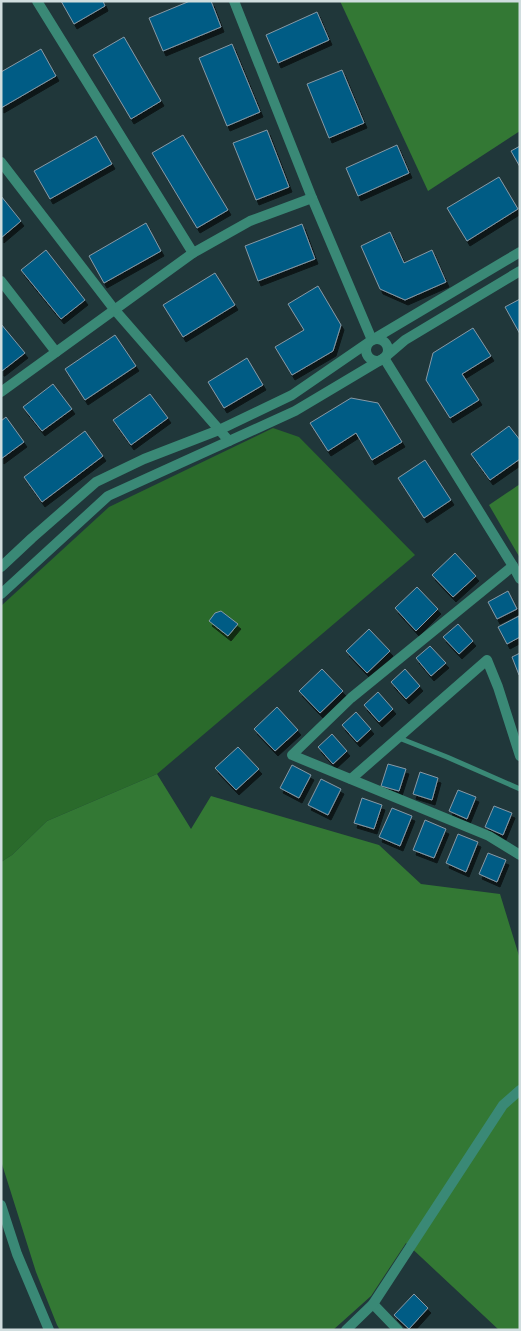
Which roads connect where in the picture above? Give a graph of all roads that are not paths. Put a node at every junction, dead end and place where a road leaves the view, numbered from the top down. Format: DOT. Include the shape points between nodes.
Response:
graph roads {
  1 [pos="37,1"];
  2 [pos="234,1"];
  3 [pos="1,162"];
  4 [pos="312,198"];
  5 [pos="520,252"];
  6 [pos="193,253"];
  7 [pos="520,271"];
  8 [pos="1,282"];
  9 [pos="114,310"];
  10 [pos="372,340"];
  11 [pos="56,352"];
  12 [pos="384,358"];
  13 [pos="1,392"];
  14 [pos="219,430"];
  15 [pos="229,441"];
  16 [pos="513,566"];
  17 [pos="1,567"];
  18 [pos="520,579"];
  19 [pos="2,591"];
  20 [pos="398,738"];
  21 [pos="520,756"];
  22 [pos="351,779"];
  23 [pos="520,789"];
  24 [pos="520,855"];
  25 [pos="520,1090"];
  26 [pos="1,1205"];
  27 [pos="373,1304"];
  28 [pos="49,1330"];
  29 [pos="346,1330"];
  30 [pos="398,1330"];
  1 -- 6 [label="street"];
  2 -- 4 [label="street"];
  3 -- 9 [label="street"];
  4 -- 6 [label="street" via="250,222"];
  4 -- 10 [label="street"];
  5 -- 10 [label="street"];
  6 -- 9 [label="street"];
  7 -- 12 [label="street" via="405,340"];
  8 -- 11 [label="street"];
  9 -- 11 [label="street"];
  9 -- 14 [label="street"];
  10 -- 12 [label="street" via="367,348 369,356 375,360"];
  10 -- 14 [label="street" via="292,395"];
  11 -- 13 [label="street"];
  12 -- 15 [label="street" via="295,411"];
  12 -- 16 [label="street"];
  14 -- 15 [label="street"];
  14 -- 17 [label="street" via="96,482"];
  15 -- 19 [label="street" via="108,496"];
  16 -- 18 [label="street"];
  16 -- 22 [label="street" via="351,698 292,755"];
  20 -- 21 [label="street" via="487,660"];
  20 -- 22 [label="street"];
  20 -- 23 [label="lane"];
  22 -- 24 [label="street" via="489,836"];
  25 -- 27 [label="street" via="503,1105"];
  26 -- 28 [label="street" via="17,1254"];
  27 -- 29 [label="street"];
  27 -- 30 [label="street"];
}
